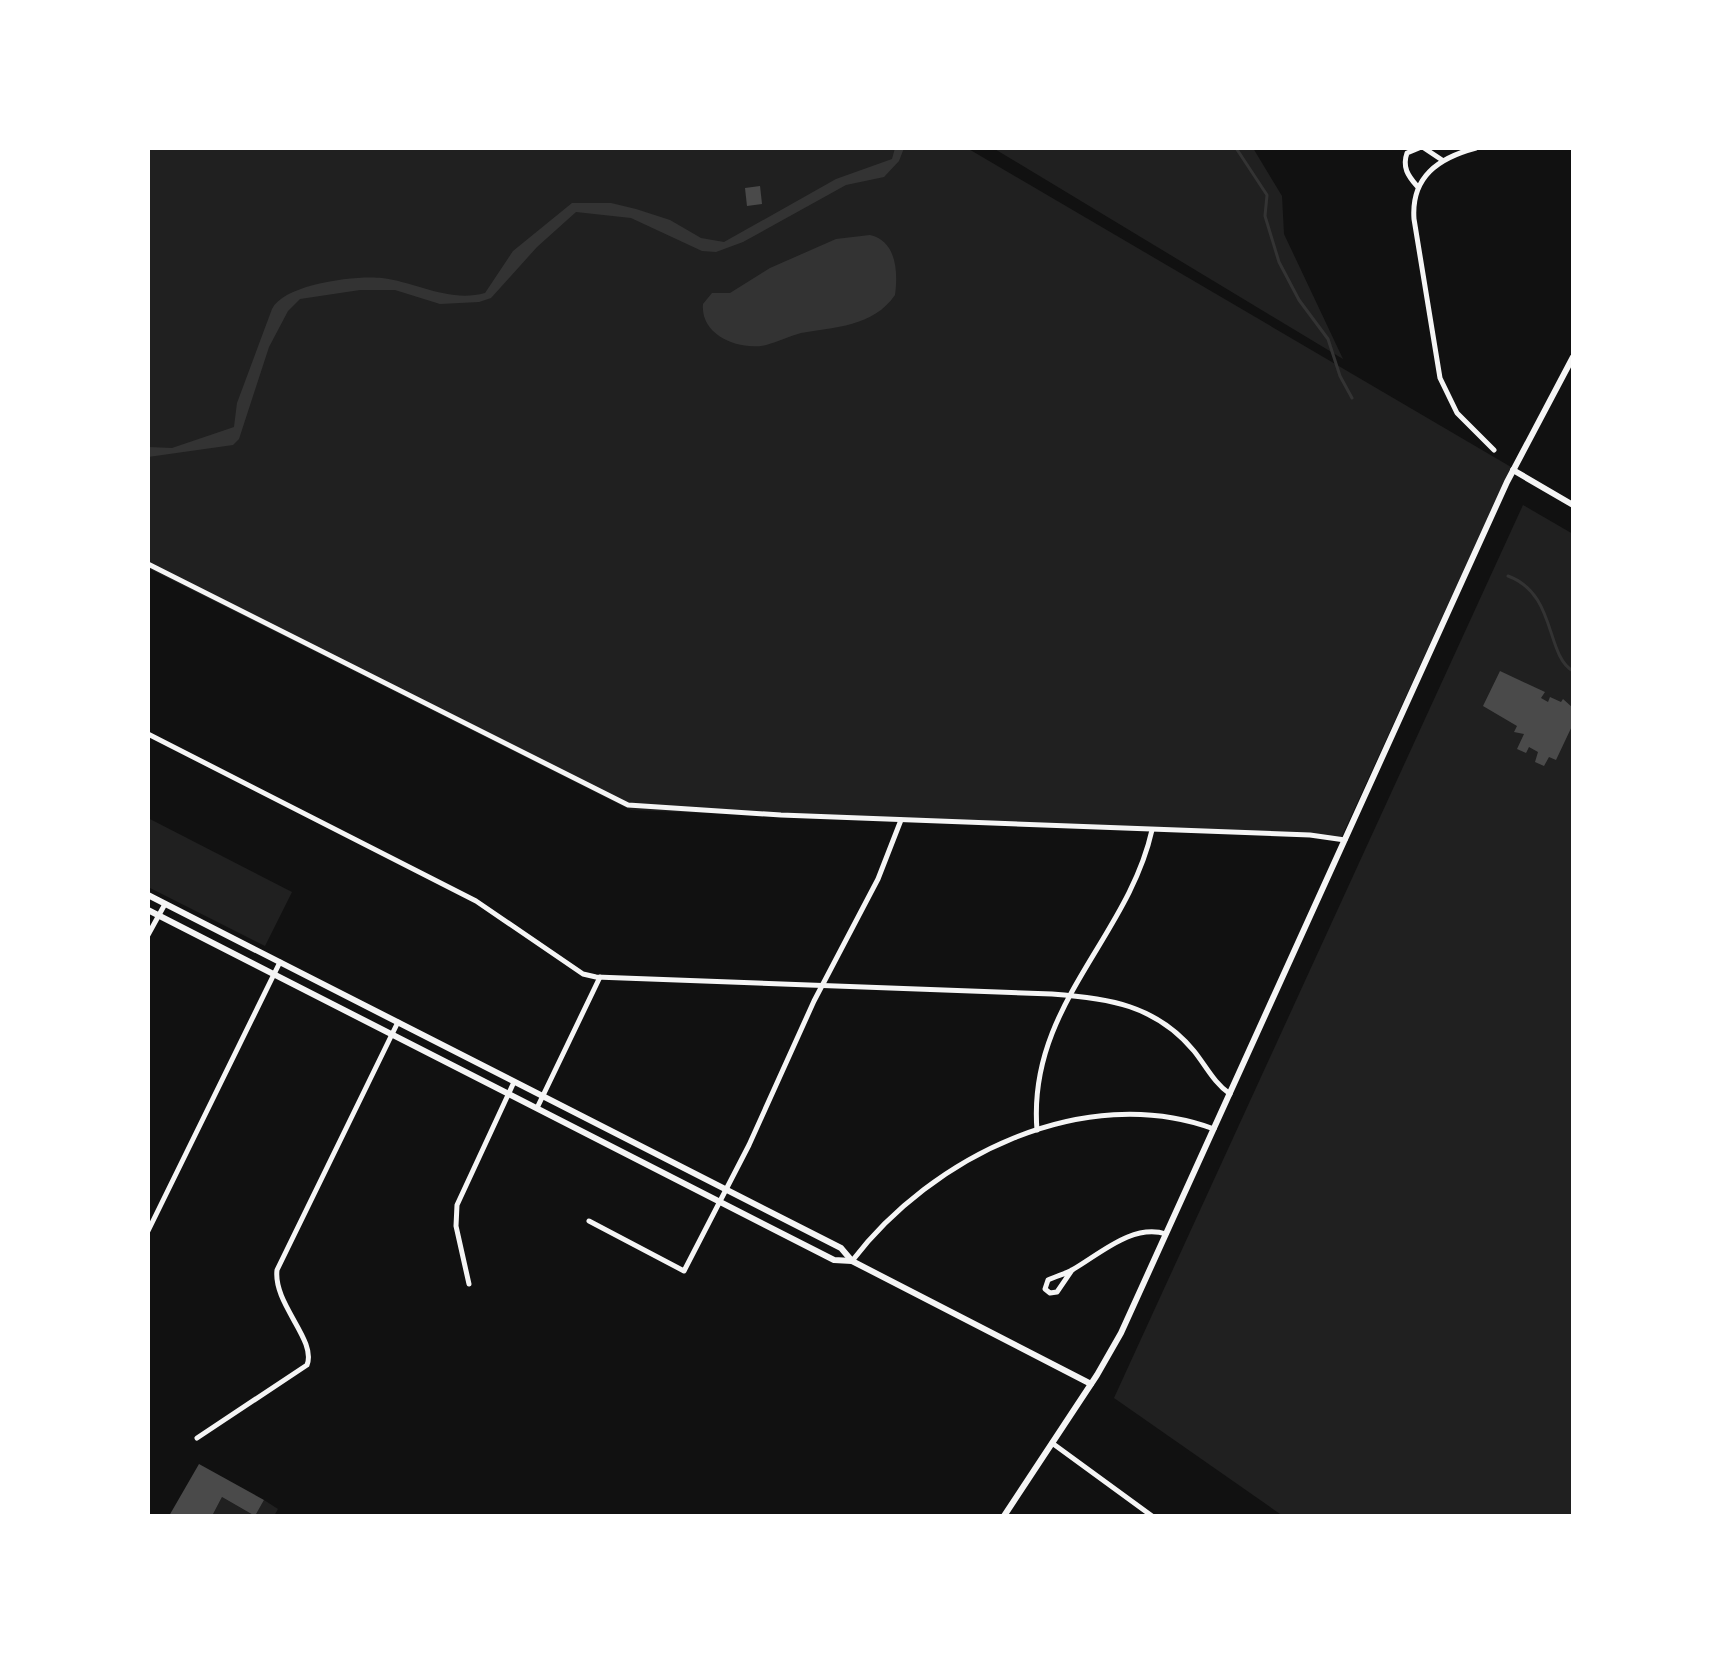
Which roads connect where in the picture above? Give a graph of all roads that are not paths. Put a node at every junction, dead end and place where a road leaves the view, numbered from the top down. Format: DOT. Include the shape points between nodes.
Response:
graph roads {
  1 [pos="1421,148"];
  2 [pos="1476,148"];
  3 [pos="1442,160"];
  4 [pos="1417,186"];
  5 [pos="1573,357"];
  6 [pos="1494,450"];
  7 [pos="1513,470"];
  8 [pos="1573,505"];
  9 [pos="148,564"];
  10 [pos="148,734"];
  11 [pos="901,820"];
  12 [pos="1152,830"];
  13 [pos="1347,841"];
  14 [pos="148,895"];
  15 [pos="165,904"];
  16 [pos="148,910"];
  17 [pos="159,916"];
  18 [pos="148,935"];
  19 [pos="280,962"];
  20 [pos="274,974"];
  21 [pos="600,977"];
  22 [pos="823,986"];
  23 [pos="1071,995"];
  24 [pos="398,1022"];
  25 [pos="392,1034"];
  26 [pos="514,1082"];
  27 [pos="508,1094"];
  28 [pos="1230,1095"];
  29 [pos="543,1096"];
  30 [pos="537,1108"];
  31 [pos="1037,1130"];
  32 [pos="1215,1130"];
  33 [pos="724,1188"];
  34 [pos="719,1200"];
  35 [pos="589,1221"];
  36 [pos="148,1231"];
  37 [pos="1166,1234"];
  38 [pos="852,1261"];
  39 [pos="1072,1270"];
  40 [pos="469,1284"];
  41 [pos="1091,1384"];
  42 [pos="197,1438"];
  43 [pos="1052,1443"];
  44 [pos="1004,1516"];
  45 [pos="1152,1516"];
  1 -- 3 [label="street"];
  1 -- 4 [label="street" via="1407,153 1405,162"];
  2 -- 3 [label="street"];
  3 -- 4 [label="street"];
  4 -- 6 [label="street" via="1415,237 1437,369 1457,413"];
  5 -- 7 [label="street"];
  7 -- 8 [label="street"];
  7 -- 13 [label="street"];
  9 -- 11 [label="street" via="628,805"];
  10 -- 21 [label="street" via="476,901 576,970"];
  11 -- 12 [label="street"];
  11 -- 22 [label="street" via="893,849"];
  12 -- 13 [label="street"];
  12 -- 23 [label="street" via="1140,867"];
  13 -- 28 [label="street"];
  14 -- 15 [label="street"];
  15 -- 17 [label="street"];
  15 -- 19 [label="street"];
  16 -- 17 [label="street"];
  17 -- 18 [label="street"];
  17 -- 20 [label="street"];
  19 -- 20 [label="street"];
  19 -- 24 [label="street"];
  20 -- 25 [label="street"];
  20 -- 36 [label="street"];
  21 -- 22 [label="street"];
  21 -- 29 [label="street"];
  22 -- 23 [label="street"];
  22 -- 33 [label="street"];
  23 -- 28 [label="street" via="1124,1002 1161,1020"];
  23 -- 31 [label="street" via="1043,1054"];
  24 -- 25 [label="street"];
  24 -- 26 [label="street"];
  25 -- 27 [label="street"];
  25 -- 42 [label="street" via="277,1270 278,1293 309,1359 304,1368"];
  26 -- 27 [label="street"];
  26 -- 29 [label="street"];
  27 -- 30 [label="street"];
  27 -- 40 [label="street" via="457,1205 456,1226"];
  28 -- 32 [label="street"];
  29 -- 30 [label="street"];
  29 -- 33 [label="street"];
  30 -- 34 [label="street"];
  31 -- 32 [label="street" via="1143,1116 1178,1118"];
  31 -- 38 [label="street" via="942,1175"];
  32 -- 37 [label="street"];
  33 -- 34 [label="street"];
  33 -- 38 [label="street" via="841,1248"];
  34 -- 35 [label="street" via="684,1271"];
  34 -- 38 [label="street" via="834,1260"];
  37 -- 39 [label="street" via="1137,1235"];
  37 -- 41 [label="street" via="1121,1333"];
  38 -- 41 [label="street"];
  39 -- 39 [label="street" via="1048,1280 1047,1292 1057,1292"];
  41 -- 43 [label="street"];
  43 -- 44 [label="street"];
  43 -- 45 [label="street"];
}
